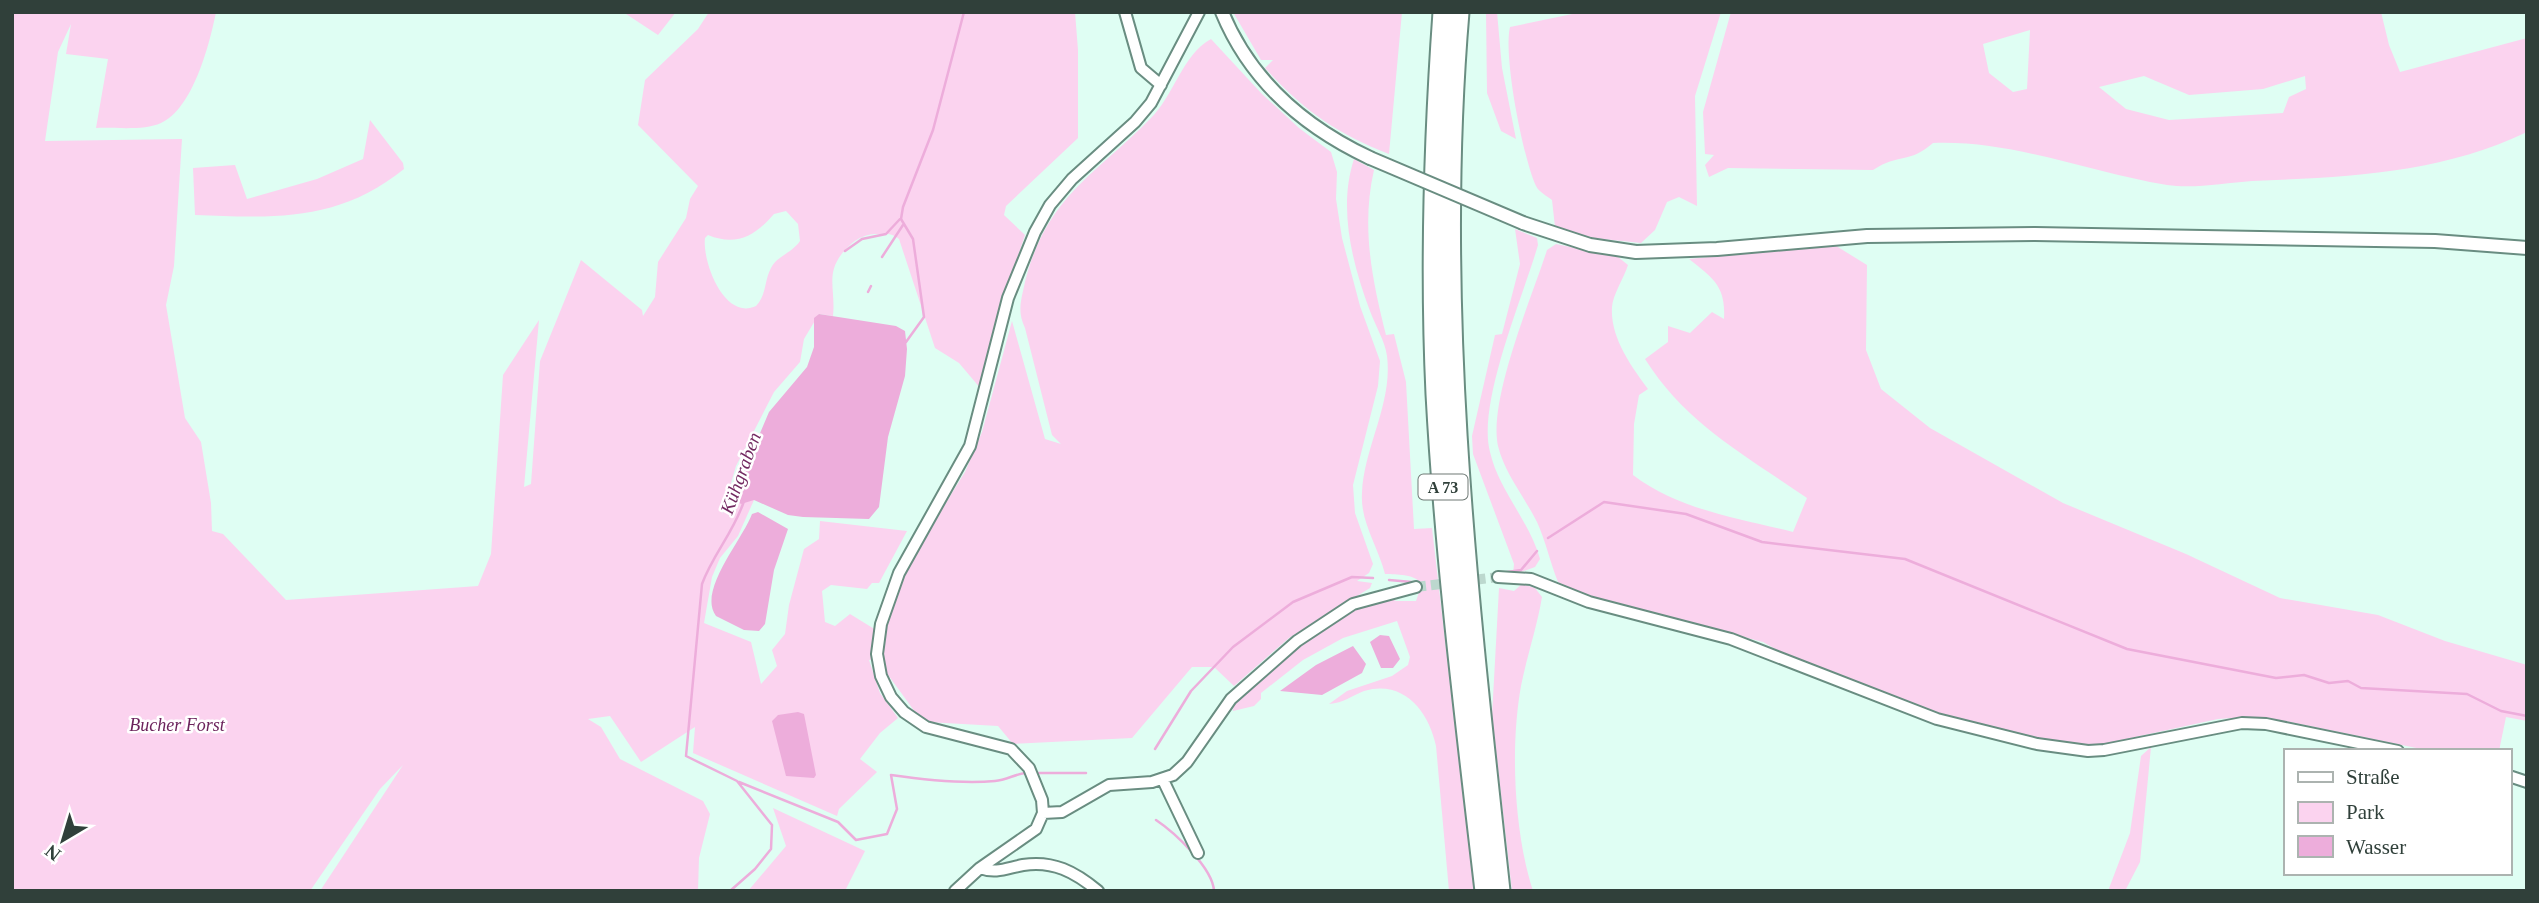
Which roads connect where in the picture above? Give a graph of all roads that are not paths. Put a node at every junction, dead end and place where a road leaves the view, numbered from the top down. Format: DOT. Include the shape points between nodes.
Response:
graph roads {
  1 [pos="1125,12"];
  2 [pos="1199,12"];
  3 [pos="1222,12"];
  4 [pos="1443,12"];
  5 [pos="1459,12"];
  6 [pos="1160,85"];
  7 [pos="2527,248"];
  8 [pos="1498,577"];
  9 [pos="1416,587"];
  10 [pos="2388,749"];
  11 [pos="1163,780"];
  12 [pos="1043,813"];
  13 [pos="1198,853"];
  14 [pos="980,869"];
  15 [pos="956,891"];
  16 [pos="1098,891"];
  17 [pos="1485,891"];
  18 [pos="1500,891"];
  1 -- 6 [label="street" via="1141,68"];
  2 -- 6 [label="street"];
  3 -- 7 [label="street, bridge" via="1239,48 1277,96 1330,138 1523,223 1590,245 1636,251 1717,249 1867,236 2035,234 2435,241"];
  4 -- 17 [label="highway, A 73" via="1434,213 1436,393"];
  5 -- 18 [label="highway, A 73" via="1448,214 1452,390"];
  6 -- 12 [label="street" via="1135,122 1051,205 1022,261 970,446 899,573 881,624 877,654 891,697 909,717 932,729 1011,749 1031,772"];
  8 -- 10 [label="street" via="1531,579 1589,602 1731,639 1937,719 2037,744 2088,751 2220,725 2266,724"];
  9 -- 11 [label="street" via="1367,599 1297,641 1231,699 1187,762"];
  11 -- 12 [label="street" via="1109,785 1062,812"];
  11 -- 13 [label="street"];
  12 -- 14 [label="street" via="1028,836"];
  14 -- 15 [label="street"];
  14 -- 16 [label="street" via="993,872 1051,865 1072,872"];
}
